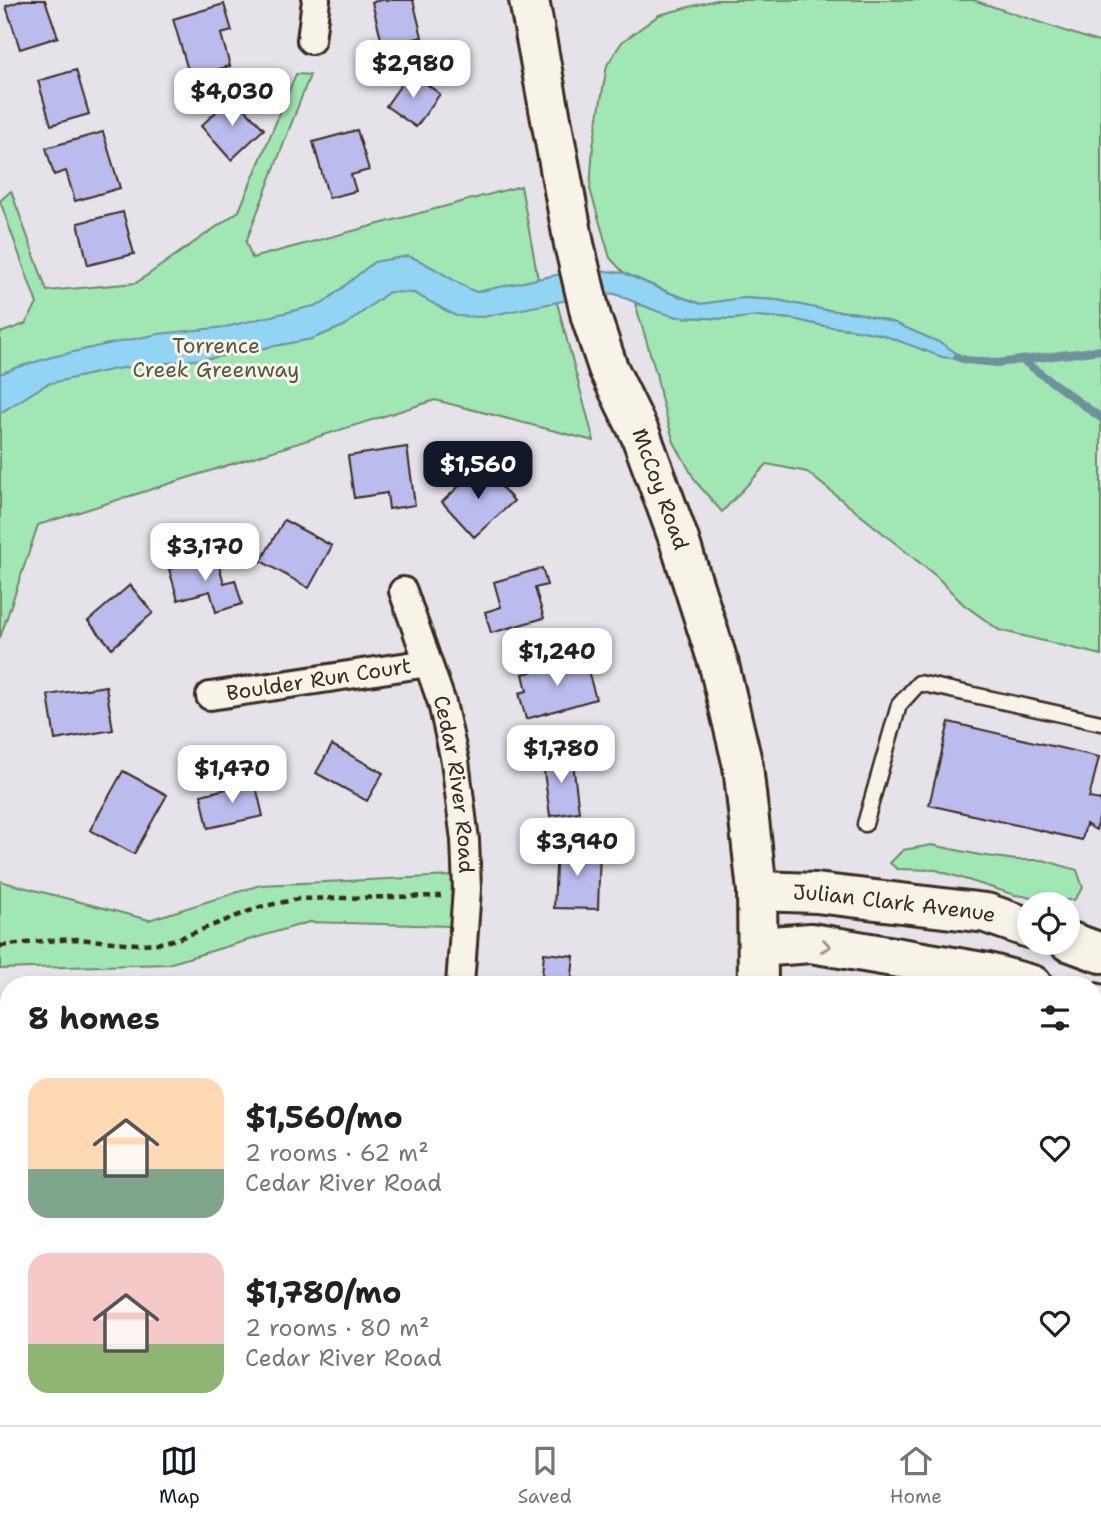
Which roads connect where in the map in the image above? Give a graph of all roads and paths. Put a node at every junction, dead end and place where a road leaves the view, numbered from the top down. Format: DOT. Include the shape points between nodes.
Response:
graph roads {
  1 [pos="316,0"];
  2 [pos="529,0"];
  3 [pos="311,40"];
  4 [pos="403,591"];
  5 [pos="428,663"];
  6 [pos="211,696"];
  7 [pos="1101,723"];
  8 [pos="864,824"];
  9 [pos="757,891"];
  10 [pos="466,896"];
  11 [pos="1017,924"];
  12 [pos="1080,945"];
  13 [pos="0,946"];
  14 [pos="758,947"];
  15 [pos="1101,953"];
  16 [pos="461,976"];
  17 [pos="758,976"];
  18 [pos="999,976"];
  1 -- 3 [label="street"];
  2 -- 9 [label="main road, McCoy Road" via="591,317 680,540 719,665 743,765"];
  4 -- 5 [label="street, Cedar River Road"];
  5 -- 6 [label="street, Boulder Run Court"];
  5 -- 10 [label="street, Cedar River Road" via="455,761 465,840"];
  7 -- 8 [label="lane" via="919,683 899,705"];
  9 -- 11 [label="main road, Julian Clark Avenue" via="816,893 986,913"];
  9 -- 14 [label="main road, McCoy Road"];
  10 -- 13 [label="path" via="299,899 260,907 160,943 77,939"];
  10 -- 16 [label="street, Cedar River Road"];
  12 -- 15 [label="main road"];
  14 -- 17 [label="main road, McCoy Road"];
  14 -- 18 [label="main road, one-way" via="811,943"];
}
